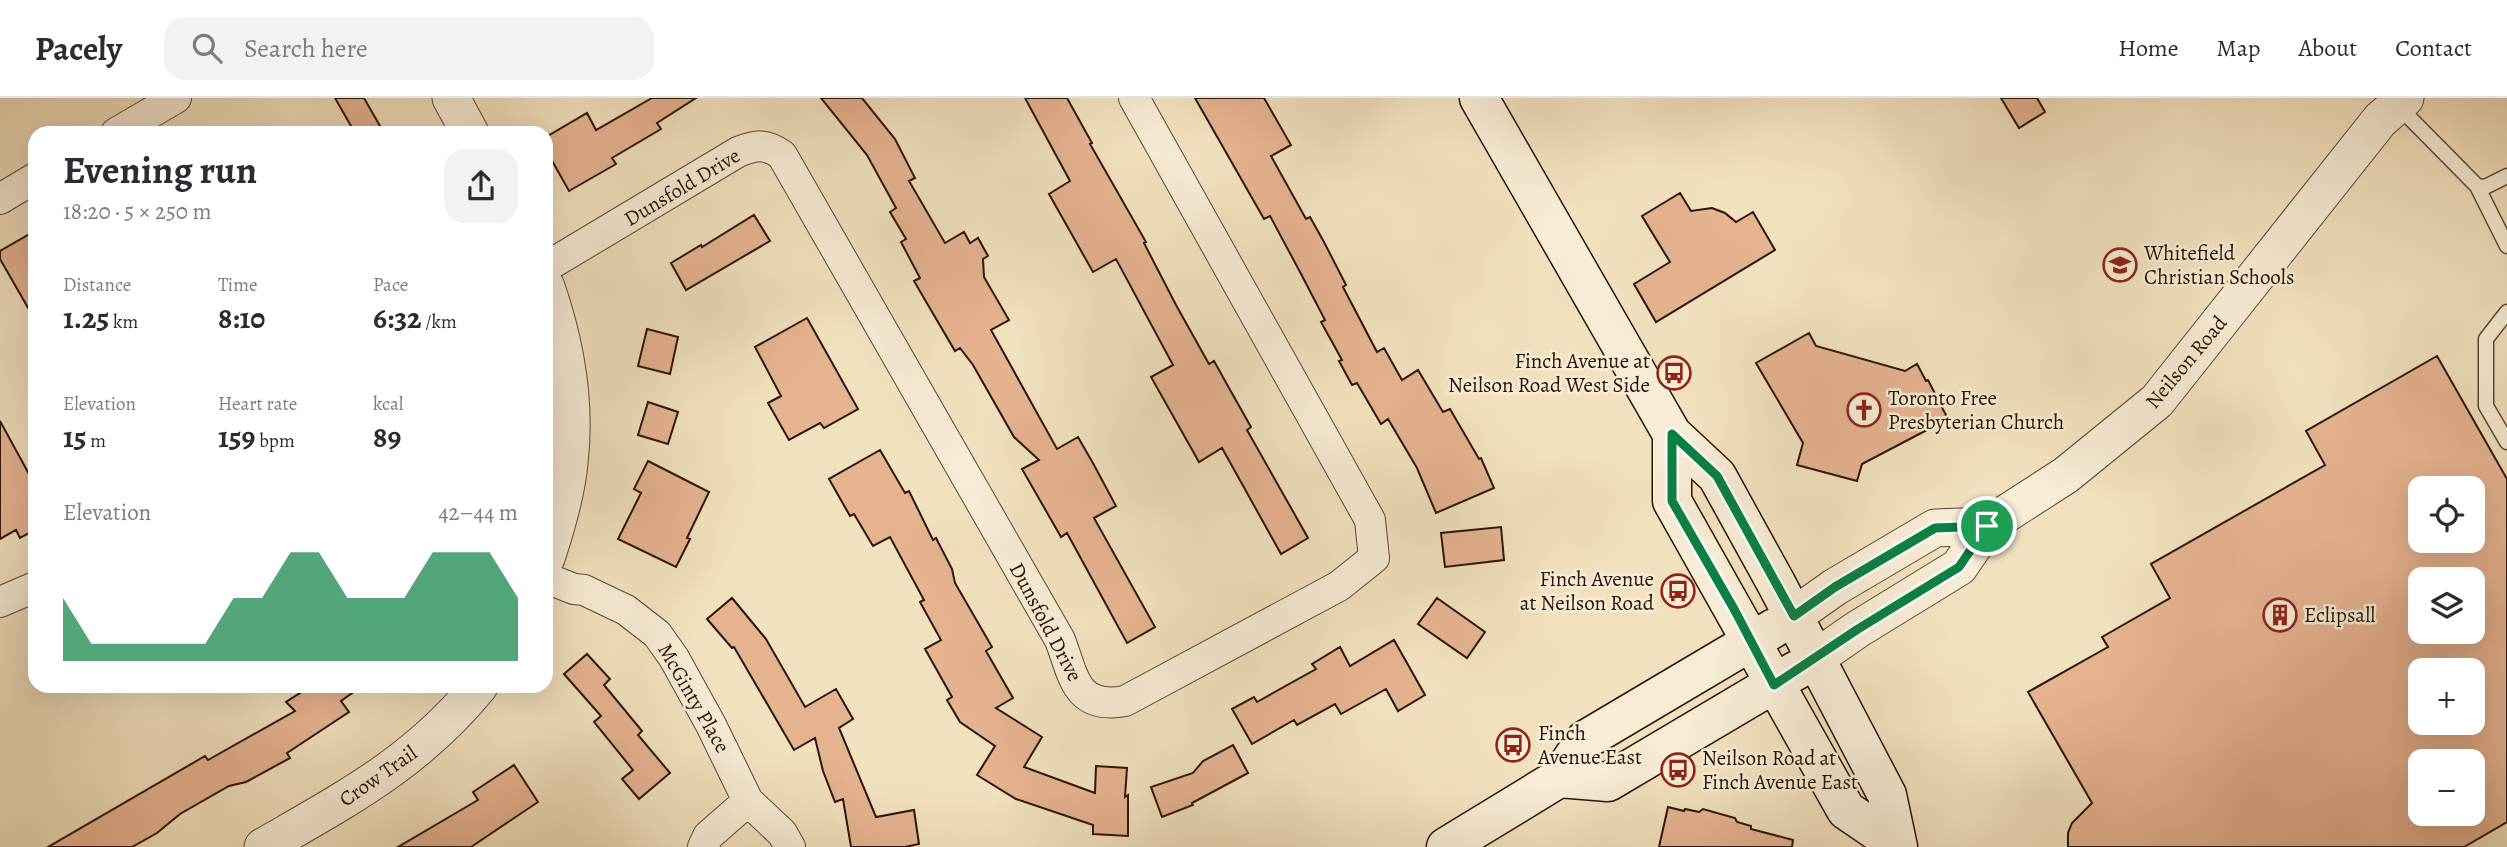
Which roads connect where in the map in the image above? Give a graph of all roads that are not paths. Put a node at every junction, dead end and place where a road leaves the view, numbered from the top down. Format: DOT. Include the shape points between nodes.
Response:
graph roads {
  1 [pos="176,98"];
  2 [pos="451,98"];
  3 [pos="1134,98"];
  4 [pos="1479,98"];
  5 [pos="2401,102"];
  6 [pos="128,126"];
  7 [pos="466,126"];
  8 [pos="2507,176"];
  9 [pos="28,182"];
  10 [pos="2477,186"];
  11 [pos="0,199"];
  12 [pos="2507,246"];
  13 [pos="553,263"];
  14 [pos="553,307"];
  15 [pos="2507,312"];
  16 [pos="1672,434"];
  17 [pos="2507,442"];
  18 [pos="1987,526"];
  19 [pos="553,529"];
  20 [pos="553,581"];
  21 [pos="28,590"];
  22 [pos="0,602"];
  23 [pos="1794,616"];
  24 [pos="1751,641"];
  25 [pos="1816,658"];
  26 [pos="1774,685"];
  27 [pos="472,693"];
  28 [pos="1559,778"];
  29 [pos="748,801"];
  30 [pos="1897,846"];
  31 [pos="263,847"];
  32 [pos="703,847"];
  33 [pos="790,847"];
  34 [pos="1446,847"];
  1 -- 6 [label="street"];
  2 -- 7 [label="street"];
  3 -- 13 [label="street, Dunsfold Drive" via="1370,520 1374,558 1339,586 1125,701 1098,704 1076,681 1060,640 782,155 758,144 738,152"];
  4 -- 16 [label="main road"];
  5 -- 10 [label="lane"];
  5 -- 18 [label="street, Neilson Road" via="2380,120 2157,401 2066,475"];
  8 -- 10 [label="lane"];
  9 -- 11 [label="street"];
  10 -- 12 [label="lane"];
  14 -- 19 [label="street" via="568,378 570,417 569,463"];
  15 -- 17 [label="lane" via="2486,339 2486,406"];
  16 -- 23 [label="main road" via="1717,476"];
  16 -- 24 [label="main road" via="1672,501"];
  18 -- 23 [label="street" via="1935,528"];
  18 -- 25 [label="street, Neilson Road" via="1959,567"];
  20 -- 29 [label="street, McGinty Place" via="626,610 657,634 711,725"];
  21 -- 22 [label="street"];
  23 -- 24 [label="main road"];
  23 -- 25 [label="main road"];
  24 -- 26 [label="main road"];
  24 -- 28 [label="main road" via="1585,740"];
  25 -- 26 [label="main road, Neilson Road"];
  25 -- 30 [label="main road" via="1887,795"];
  26 -- 28 [label="main road, Neilson Road" via="1608,782"];
  26 -- 30 [label="main road" via="1846,810"];
  27 -- 31 [label="street, Crow Trail" via="419,749 344,802"];
  28 -- 34 [label="main road"];
  29 -- 32 [label="street" via="708,836"];
  29 -- 33 [label="street, McGinty Place" via="782,833"];
}
